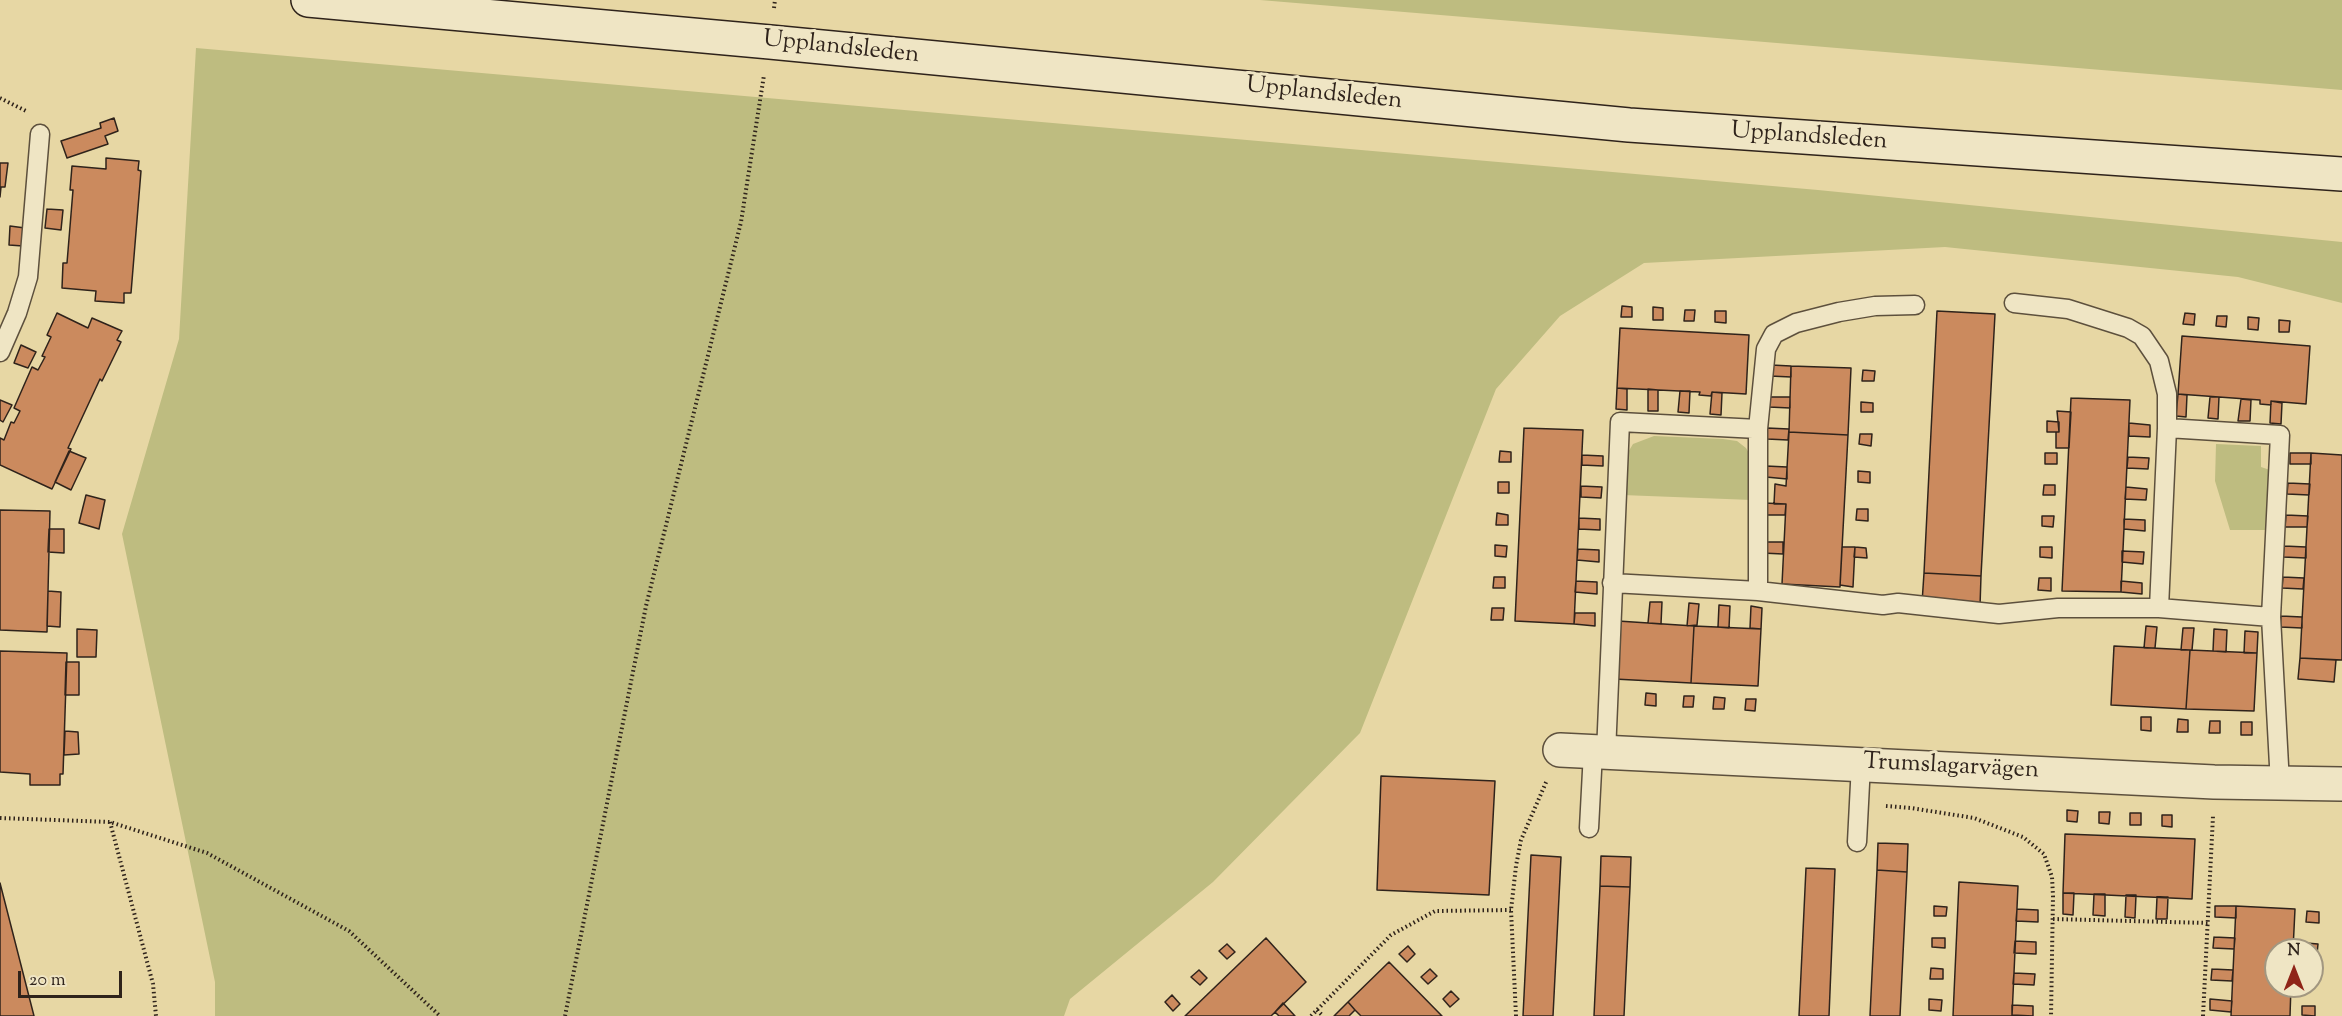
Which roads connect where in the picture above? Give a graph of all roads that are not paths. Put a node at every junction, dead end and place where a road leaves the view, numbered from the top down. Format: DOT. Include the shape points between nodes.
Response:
graph roads {
  1 [pos="308,0"];
  2 [pos="40,134"];
  3 [pos="2342,174"];
  4 [pos="2014,303"];
  5 [pos="1915,305"];
  6 [pos="9,312"];
  7 [pos="0,352"];
  8 [pos="2167,428"];
  9 [pos="1758,429"];
  10 [pos="1612,583"];
  11 [pos="1758,591"];
  12 [pos="2159,608"];
  13 [pos="2271,617"];
  14 [pos="1560,750"];
  15 [pos="1600,753"];
  16 [pos="1862,764"];
  17 [pos="2280,784"];
  18 [pos="2342,784"];
  19 [pos="1589,828"];
  20 [pos="1857,842"];
  1 -- 3 [label="street, Upplandsleden" via="1629,125"];
  2 -- 6 [label="lane" via="28,277"];
  4 -- 8 [label="lane" via="2068,309 2121,325 2142,336 2159,361 2164,378"];
  5 -- 9 [label="lane" via="1839,312 1796,323 1774,334 1766,349"];
  6 -- 7 [label="lane"];
  8 -- 12 [label="lane"];
  8 -- 13 [label="lane" via="2280,435"];
  9 -- 10 [label="lane" via="1620,422"];
  9 -- 11 [label="lane"];
  10 -- 11 [label="lane"];
  10 -- 15 [label="lane"];
  11 -- 12 [label="lane" via="1999,614 2058,608"];
  12 -- 13 [label="lane"];
  13 -- 17 [label="lane"];
  14 -- 15 [label="street, Trumslagarvägen"];
  15 -- 16 [label="street, Trumslagarvägen"];
  15 -- 19 [label="lane"];
  16 -- 17 [label="street, Trumslagarvägen"];
  16 -- 20 [label="lane"];
  17 -- 18 [label="street, Trumslagarvägen"];
}
